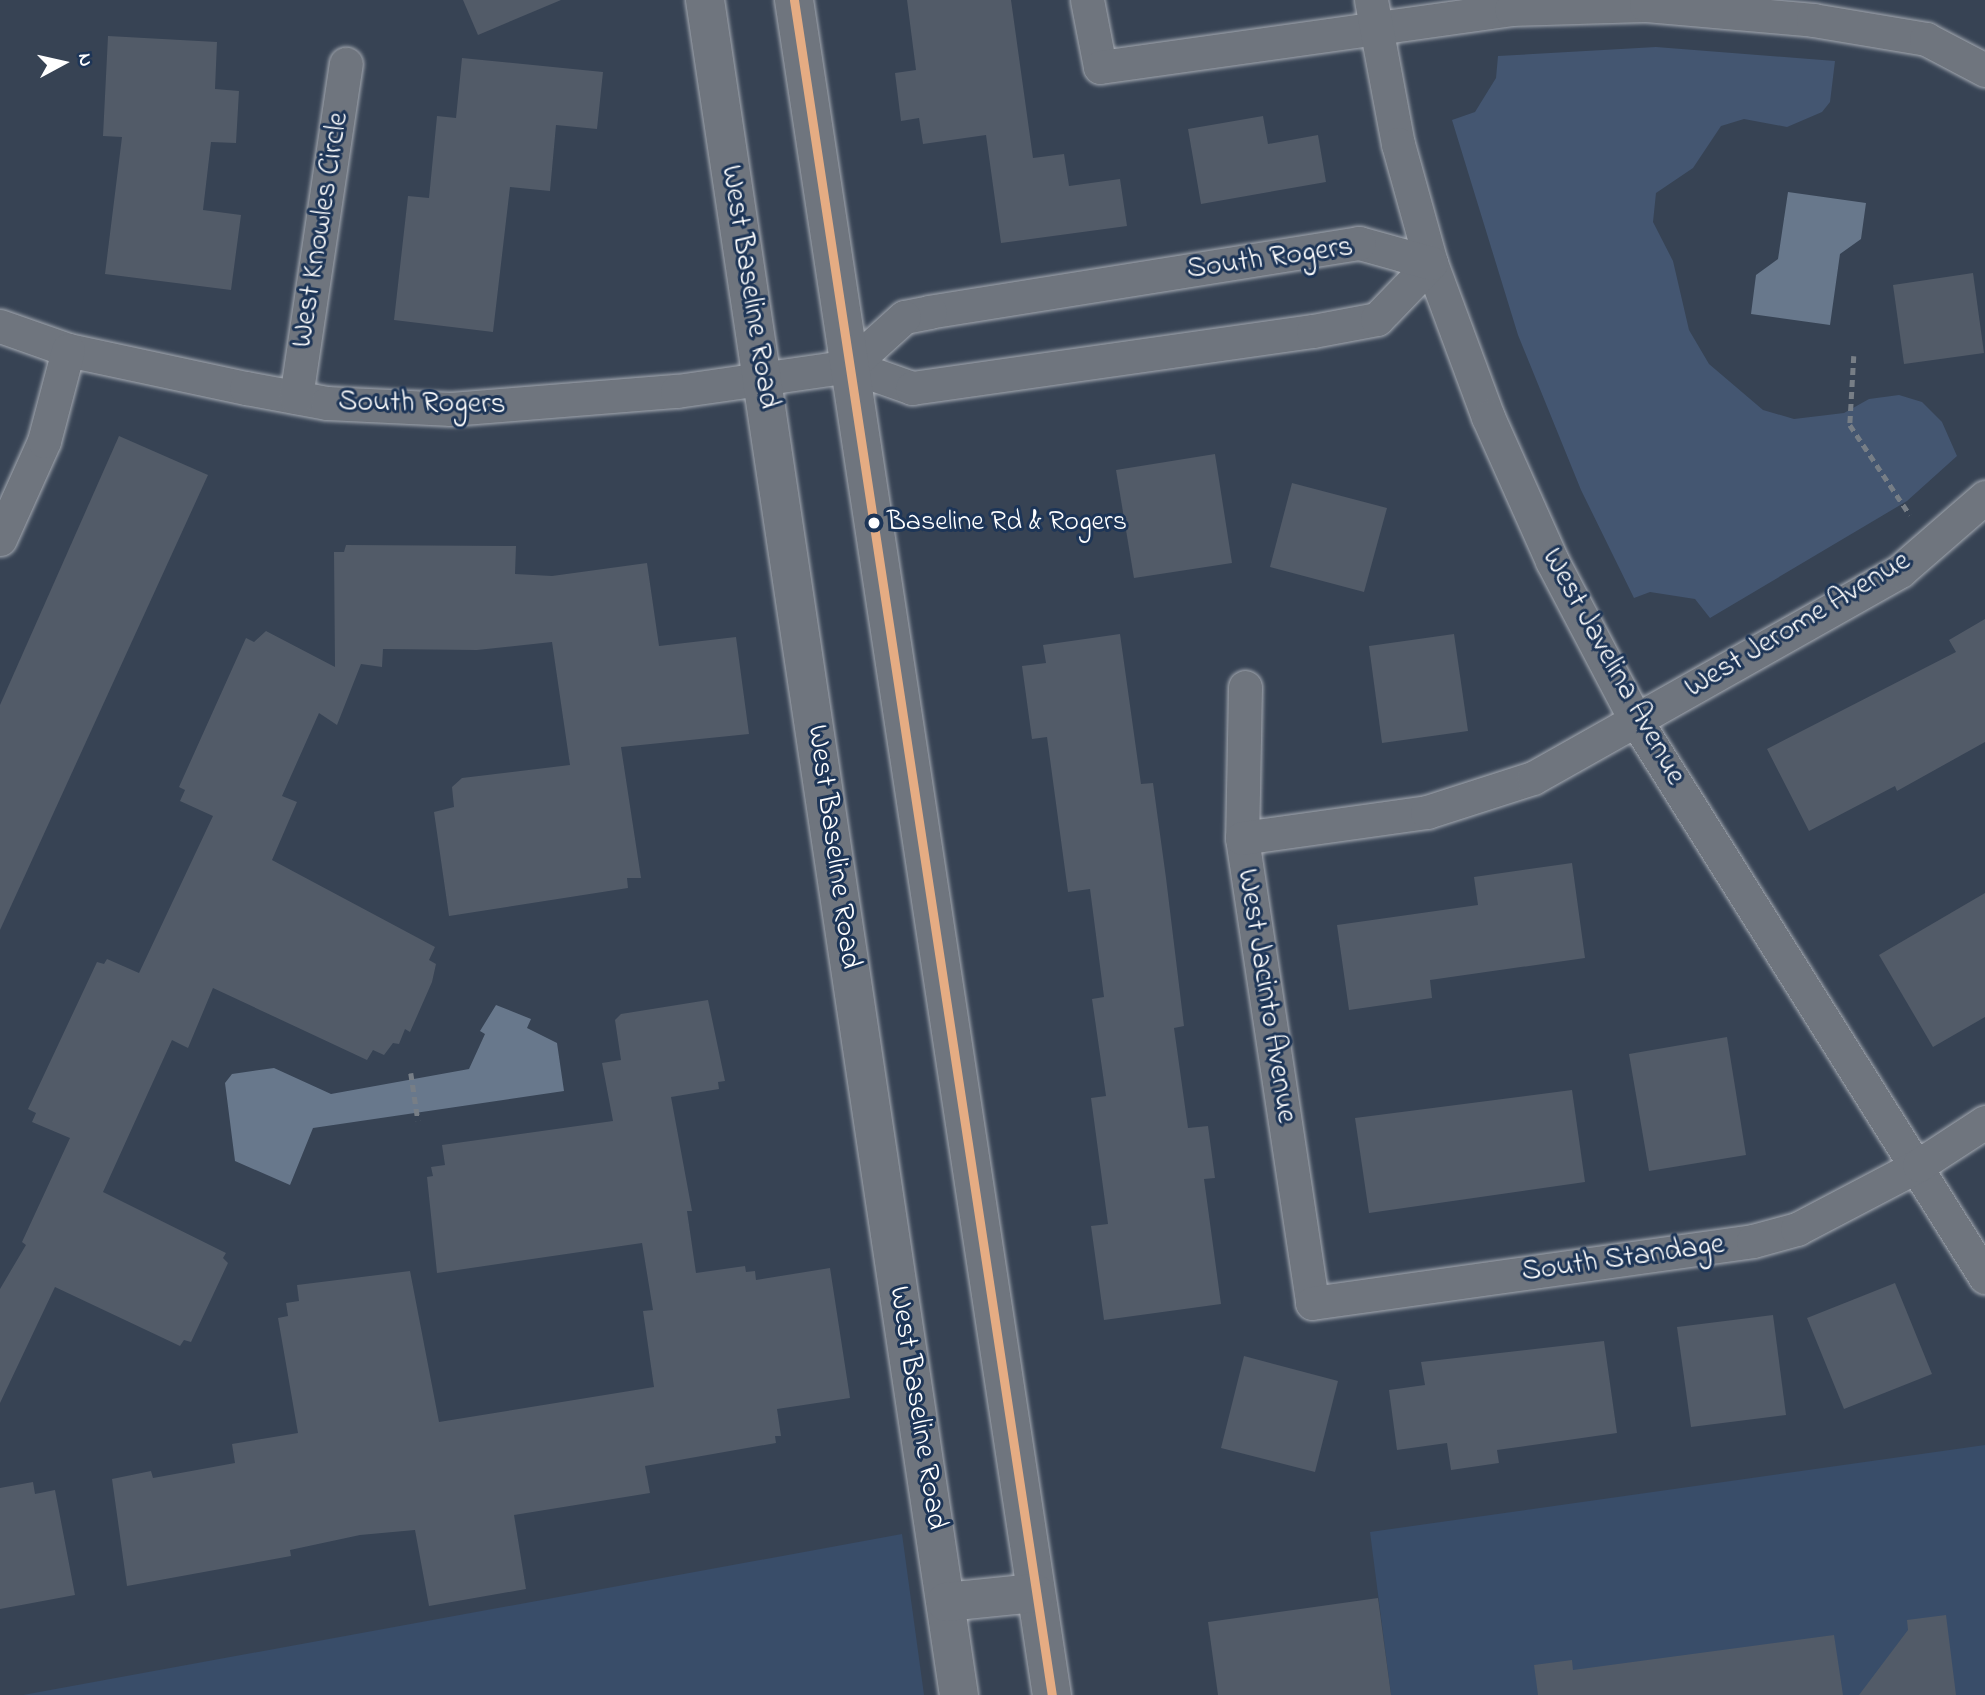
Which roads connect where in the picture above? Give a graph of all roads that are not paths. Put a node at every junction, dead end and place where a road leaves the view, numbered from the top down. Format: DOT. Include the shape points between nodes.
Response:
graph roads {
  1 [pos="705,0"];
  2 [pos="794,0"];
  3 [pos="1087,0"];
  4 [pos="1373,14"];
  5 [pos="346,64"];
  6 [pos="1985,70"];
  7 [pos="1431,263"];
  8 [pos="0,326"];
  9 [pos="68,350"];
  10 [pos="850,366"];
  11 [pos="763,379"];
  12 [pos="296,397"];
  13 [pos="1985,497"];
  14 [pos="0,539"];
  15 [pos="1245,687"];
  16 [pos="1636,719"];
  17 [pos="1242,838"];
  18 [pos="1985,1122"];
  19 [pos="1919,1165"];
  20 [pos="1985,1277"];
  21 [pos="1312,1303"];
  22 [pos="1035,1592"];
  23 [pos="946,1602"];
  24 [pos="959,1695"];
  25 [pos="1052,1695"];
  1 -- 11 [label="main road, West Baseline Road"];
  2 -- 10 [label="main road"];
  3 -- 4 [label="street" via="1100,67"];
  4 -- 6 [label="street" via="1646,5 1813,20 1926,39"];
  4 -- 7 [label="street, West Javelina Avenue"];
  5 -- 12 [label="street, West Knowles Circle"];
  7 -- 10 [label="street, South Rogers" via="1359,243 930,312 904,317"];
  7 -- 10 [label="street, South Rogers" via="1377,319 1313,331 912,388"];
  7 -- 16 [label="street, West Javelina Avenue" via="1488,417 1547,550"];
  8 -- 9 [label="street, South Rogers"];
  9 -- 12 [label="street, South Rogers"];
  9 -- 14 [label="street" via="44,441"];
  10 -- 11 [label="street, South Rogers"];
  10 -- 22 [label="main road"];
  11 -- 12 [label="street, South Rogers" via="451,409"];
  11 -- 23 [label="main road, West Baseline Road"];
  13 -- 16 [label="street, West Jerome Avenue" via="1899,571"];
  15 -- 17 [label="street, West Jacinto Avenue"];
  16 -- 17 [label="street, West Jerome Avenue" via="1533,778 1427,812"];
  16 -- 19 [label="street, West Javelina Avenue"];
  17 -- 21 [label="street, West Jacinto Avenue"];
  18 -- 19 [label="street, South Standage"];
  19 -- 20 [label="street, West Javelina Avenue"];
  19 -- 21 [label="street, South Standage" via="1797,1229 1753,1241"];
  22 -- 23 [label="main road"];
  22 -- 25 [label="main road"];
  23 -- 24 [label="main road, West Baseline Road"];
}
